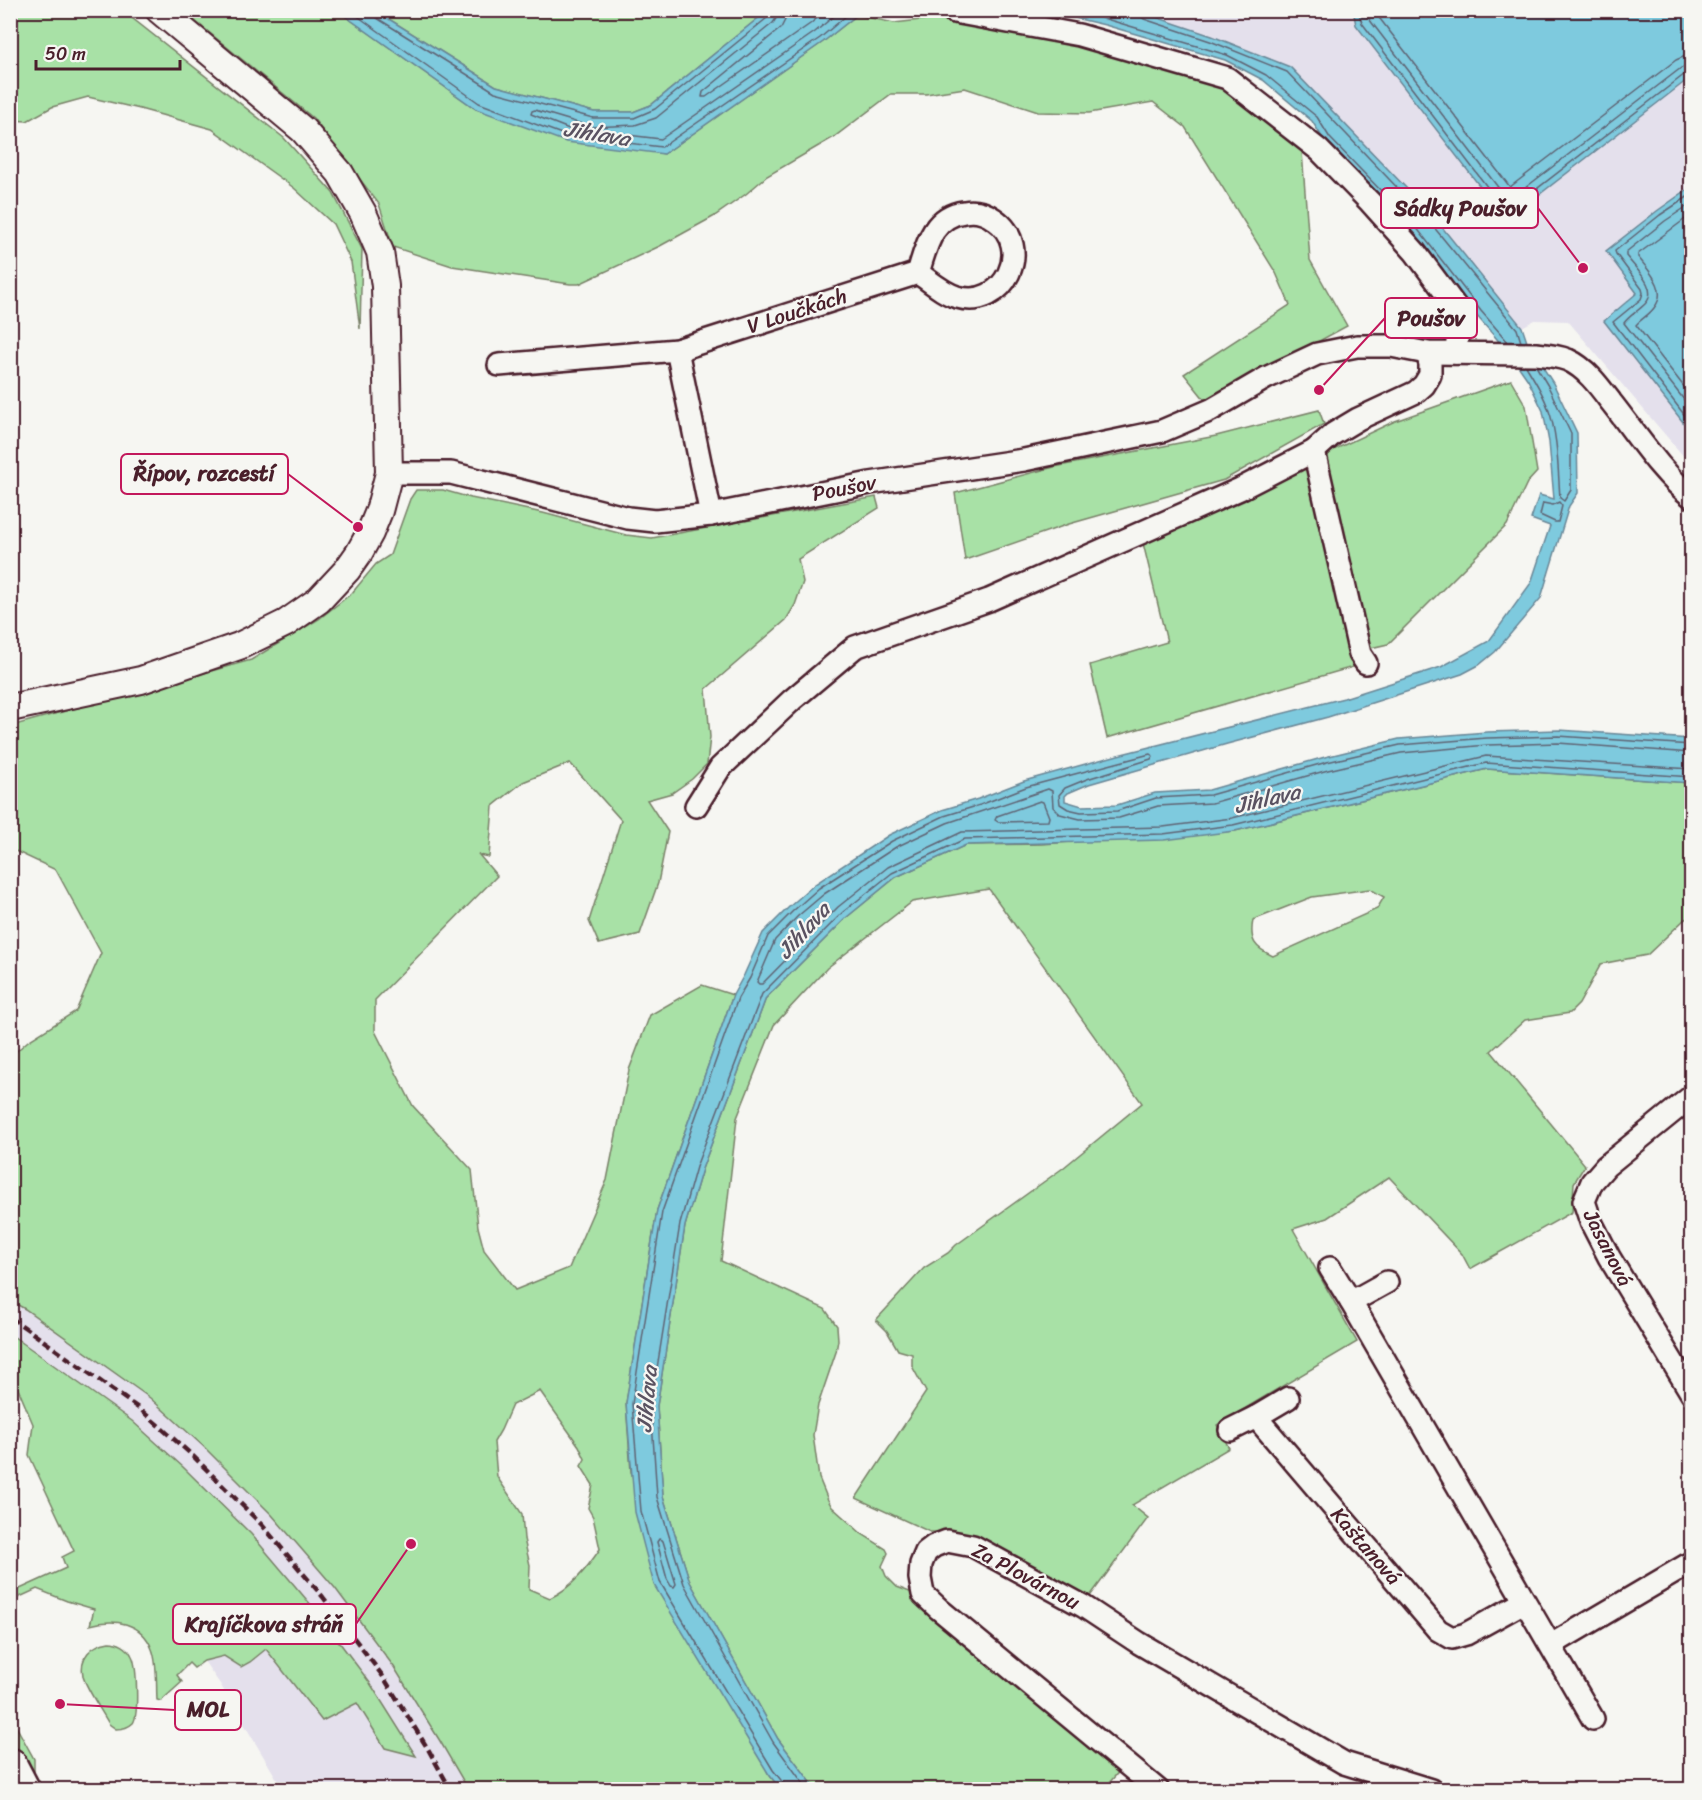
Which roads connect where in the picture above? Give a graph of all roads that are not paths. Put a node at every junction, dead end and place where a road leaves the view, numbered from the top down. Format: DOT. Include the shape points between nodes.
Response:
graph roads {
  1 [pos="159,10"];
  2 [pos="954,12"];
  3 [pos="918,273"];
  4 [pos="676,350"];
  5 [pos="1427,353"];
  6 [pos="1456,353"];
  7 [pos="499,365"];
  8 [pos="1314,451"];
  9 [pos="389,472"];
  10 [pos="1692,497"];
  11 [pos="711,515"];
  12 [pos="1366,663"];
  13 [pos="10,708"];
  14 [pos="696,807"];
  15 [pos="1692,1096"];
  16 [pos="1330,1268"];
  17 [pos="1387,1282"];
  18 [pos="1351,1302"];
  19 [pos="1692,1394"];
  20 [pos="1288,1398"];
  21 [pos="1256,1417"];
  22 [pos="1230,1430"];
  23 [pos="1692,1562"];
  24 [pos="1524,1602"];
  25 [pos="1551,1645"];
  26 [pos="1593,1719"];
  27 [pos="10,1766"];
  28 [pos="23,1790"];
  29 [pos="1158,1790"];
  30 [pos="1431,1790"];
  1 -- 9 [label="street" via="303,130 340,173 363,213 380,252 385,286"];
  2 -- 6 [label="street" via="1079,35 1227,78 1319,150 1415,252 1456,307"];
  3 -- 3 [label="street" via="949,295 980,298 1005,281 1013,261 1011,241 990,216 958,212 933,230"];
  3 -- 4 [label="street, V Loučkách"];
  4 -- 7 [label="street, V Loučkách"];
  4 -- 11 [label="street"];
  5 -- 6 [label="street, Poušov"];
  5 -- 8 [label="street" via="1430,375 1416,392 1358,419"];
  5 -- 11 [label="street, Poušov" via="1391,346 1357,346 1317,354 1162,431 1024,460 870,483"];
  6 -- 10 [label="street, Poušov" via="1553,356 1575,364 1592,378 1664,469"];
  8 -- 12 [label="street" via="1360,654"];
  8 -- 14 [label="street" via="1240,489 988,600 855,647 720,768"];
  9 -- 11 [label="street, Poušov" via="451,473 628,518 655,521"];
  9 -- 13 [label="street" via="379,511 359,554 334,586 286,623 239,646 141,680"];
  15 -- 19 [label="street, Jasanová" via="1606,1166 1592,1182 1584,1201 1609,1257"];
  16 -- 18 [label="street"];
  17 -- 18 [label="street"];
  18 -- 24 [label="street"];
  20 -- 21 [label="street"];
  21 -- 22 [label="street"];
  21 -- 24 [label="street, Kaštanová" via="1438,1630 1452,1638 1466,1634"];
  23 -- 25 [label="street"];
  24 -- 25 [label="street"];
  25 -- 26 [label="street"];
  27 -- 28 [label="main road"];
  29 -- 30 [label="street, Za Plovárnou" via="923,1594 920,1578 926,1552 948,1541 973,1546 1083,1606 1344,1763"];
}
